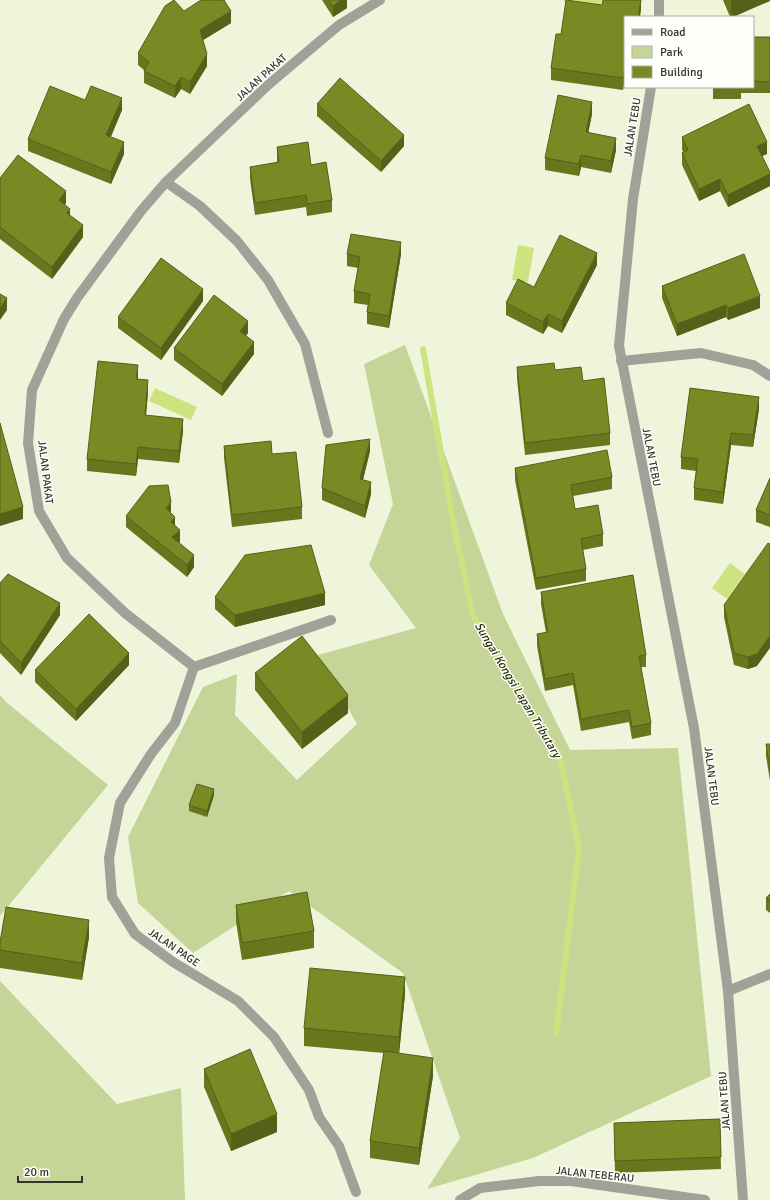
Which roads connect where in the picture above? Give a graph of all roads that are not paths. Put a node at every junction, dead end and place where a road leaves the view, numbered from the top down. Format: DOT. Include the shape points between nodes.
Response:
graph roads {
  1 [pos="380,0"];
  2 [pos="659,0"];
  3 [pos="659,16"];
  4 [pos="651,88"];
  5 [pos="166,182"];
  6 [pos="621,361"];
  7 [pos="770,376"];
  8 [pos="328,433"];
  9 [pos="331,620"];
  10 [pos="194,667"];
  11 [pos="770,974"];
  12 [pos="728,991"];
  13 [pos="356,1192"];
  14 [pos="460,1200"];
  15 [pos="705,1200"];
  16 [pos="743,1200"];
  1 -- 5 [label="street, JALAN PAKAT" via="339,25 273,81"];
  2 -- 3 [label="street"];
  4 -- 6 [label="street, JALAN TEBU" via="633,199 619,346"];
  5 -- 8 [label="street" via="200,206 237,240 268,280 305,344"];
  5 -- 10 [label="street, JALAN PAKAT" via="141,211 64,319 32,390 28,444 38,510 67,558 125,613"];
  6 -- 7 [label="street" via="702,353 753,365"];
  6 -- 12 [label="street, JALAN TEBU" via="694,728"];
  9 -- 10 [label="street"];
  10 -- 13 [label="street, JALAN PAGE" via="176,723 151,754 120,803 109,858 112,897 135,934 173,962 238,1001 274,1038 309,1090 319,1117 339,1146"];
  11 -- 12 [label="street"];
  12 -- 16 [label="street, JALAN TEBU"];
  14 -- 15 [label="street, JALAN TEBERAU" via="480,1188 571,1181"];
}
